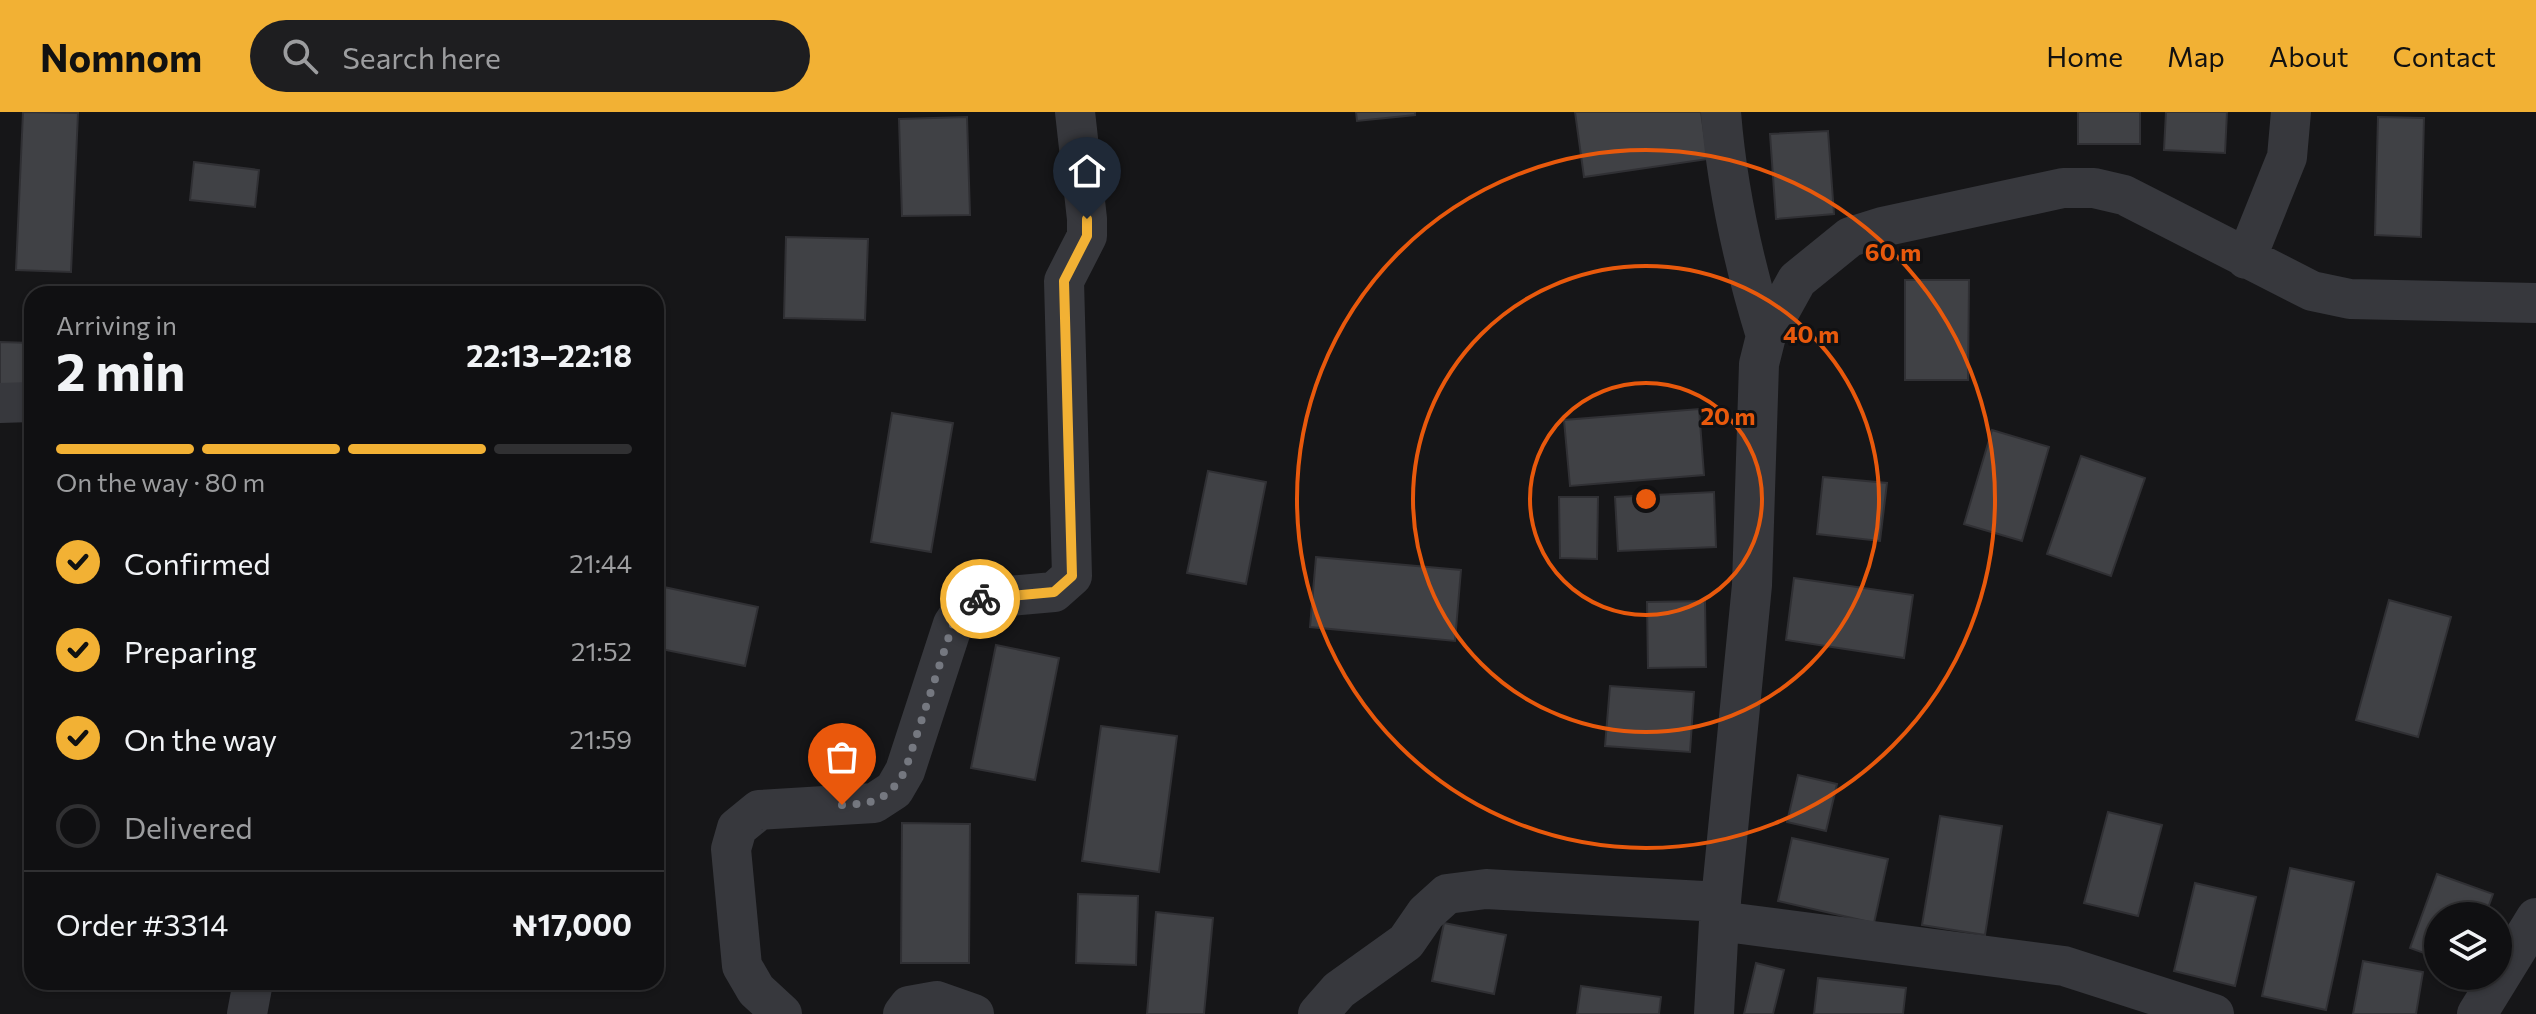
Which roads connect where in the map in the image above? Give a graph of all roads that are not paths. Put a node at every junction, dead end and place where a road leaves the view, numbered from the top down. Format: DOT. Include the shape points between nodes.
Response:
graph roads {
  1 [pos="1075,112"];
  2 [pos="1721,112"];
  3 [pos="2291,112"];
  4 [pos="2246,259"];
  5 [pos="2536,303"];
  6 [pos="1766,336"];
  7 [pos="24,402"];
  8 [pos="0,403"];
  9 [pos="1720,911"];
  10 [pos="2536,918"];
  11 [pos="252,990"];
  12 [pos="247,1014"];
  13 [pos="782,1014"];
  14 [pos="903,1014"];
  15 [pos="974,1014"];
  16 [pos="1318,1014"];
  17 [pos="1714,1014"];
  18 [pos="2214,1014"];
  19 [pos="2477,1014"];
  1 -- 13 [label="street" via="1087,236 1064,281 1072,576 1054,592 975,599 965,606 953,624 905,771 894,790 874,803 759,810 737,828 731,849 742,966 756,990"];
  2 -- 6 [label="street" via="1744,264"];
  3 -- 4 [label="street" via="2287,157"];
  4 -- 5 [label="street" via="2312,291 2350,299"];
  4 -- 6 [label="street" via="2124,195 2063,188 1850,237 1797,280"];
  6 -- 9 [label="street" via="1759,364 1752,585"];
  7 -- 8 [label="street"];
  9 -- 16 [label="street" via="1486,889 1447,894 1406,942 1339,990"];
  9 -- 17 [label="street"];
  9 -- 18 [label="street" via="2064,966"];
  10 -- 19 [label="street"];
  11 -- 12 [label="street"];
  14 -- 15 [label="street" via="909,1006 937,1001"];
}
